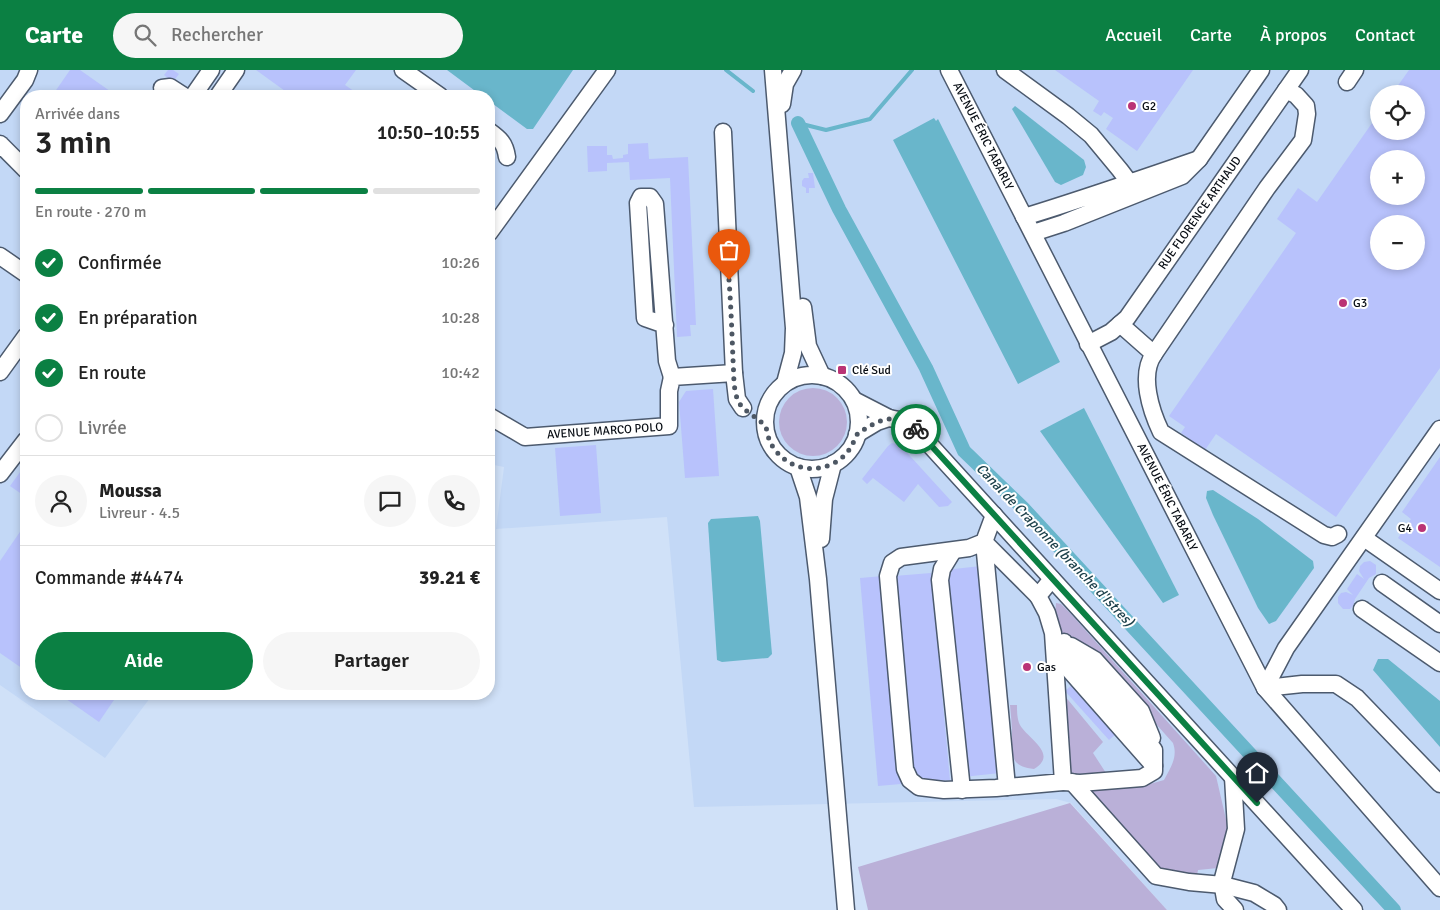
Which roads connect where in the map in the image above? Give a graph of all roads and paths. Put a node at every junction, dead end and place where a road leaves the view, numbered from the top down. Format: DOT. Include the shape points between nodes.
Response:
graph roads {
  1 [pos="29,70"];
  2 [pos="211,70"];
  3 [pos="403,70"];
  4 [pos="608,70"];
  5 [pos="773,70"];
  6 [pos="793,70"];
  7 [pos="948,70"];
  8 [pos="1005,70"];
  9 [pos="1261,70"];
  10 [pos="1300,70"];
  11 [pos="228,73"];
  12 [pos="197,90"];
  13 [pos="221,90"];
  14 [pos="431,90"];
  15 [pos="1286,90"];
  16 [pos="0,114"];
  17 [pos="722,132"];
  18 [pos="495,136"];
  19 [pos="0,144"];
  20 [pos="507,157"];
  21 [pos="20,164"];
  22 [pos="1131,189"];
  23 [pos="1024,217"];
  24 [pos="495,225"];
  25 [pos="1033,233"];
  26 [pos="0,256"];
  27 [pos="660,266"];
  28 [pos="642,267"];
  29 [pos="20,270"];
  30 [pos="665,325"];
  31 [pos="1115,328"];
  32 [pos="20,344"];
  33 [pos="1088,344"];
  34 [pos="1152,358"];
  35 [pos="0,372"];
  36 [pos="734,373"];
  37 [pos="822,376"];
  38 [pos="672,377"];
  39 [pos="785,383"];
  40 [pos="854,400"];
  41 [pos="769,404"];
  42 [pos="743,408"];
  43 [pos="889,418"];
  44 [pos="495,420"];
  45 [pos="765,428"];
  46 [pos="1440,429"];
  47 [pos="857,434"];
  48 [pos="20,448"];
  49 [pos="834,464"];
  50 [pos="798,467"];
  51 [pos="0,474"];
  52 [pos="994,515"];
  53 [pos="1338,534"];
  54 [pos="1364,538"];
  55 [pos="984,542"];
  56 [pos="953,551"];
  57 [pos="818,578"];
  58 [pos="1052,579"];
  59 [pos="1382,583"];
  60 [pos="1440,591"];
  61 [pos="1038,596"];
  62 [pos="1362,609"];
  63 [pos="1440,624"];
  64 [pos="1061,640"];
  65 [pos="1440,663"];
  66 [pos="1265,688"];
  67 [pos="1154,766"];
  68 [pos="1233,777"];
  69 [pos="1068,782"];
  70 [pos="1440,784"];
  71 [pos="1007,787"];
  72 [pos="962,790"];
  73 [pos="1223,885"];
  74 [pos="1440,888"];
  75 [pos="846,910"];
  76 [pos="1235,910"];
  77 [pos="1278,910"];
  78 [pos="1354,910"];
  1 -- 16 [label="street"];
  2 -- 12 [label="street"];
  3 -- 14 [label="street"];
  4 -- 24 [label="street"];
  5 -- 39 [label="street" via="794,328 793,353"];
  6 -- 37 [label="street" via="785,84 782,102 790,148 804,321 808,346"];
  7 -- 23 [label="street, AVENUE ÉRIC TABARLY"];
  8 -- 22 [label="street" via="1091,136"];
  9 -- 22 [label="street" via="1200,159"];
  10 -- 15 [label="street, RUE FLORENCE ARTHAUD"];
  11 -- 13 [label="street"];
  15 -- 31 [label="street, RUE FLORENCE ARTHAUD" via="1127,318"];
  15 -- 34 [label="street" via="1306,106 1303,140"];
  17 -- 36 [label="street"];
  18 -- 20 [label="street" via="505,146"];
  19 -- 21 [label="street"];
  22 -- 23 [label="street"];
  22 -- 25 [label="street" via="1064,223"];
  23 -- 25 [label="street, AVENUE ÉRIC TABARLY"];
  25 -- 33 [label="street, AVENUE ÉRIC TABARLY"];
  26 -- 29 [label="street"];
  27 -- 28 [label="street"];
  27 -- 28 [label="street" via="655,204 650,196 641,197 638,203"];
  27 -- 30 [label="street"];
  28 -- 30 [label="street" via="645,318"];
  30 -- 38 [label="street" via="667,361"];
  31 -- 33 [label="street, RUE FLORENCE ARTHAUD"];
  31 -- 34 [label="street"];
  32 -- 35 [label="street"];
  33 -- 66 [label="street, AVENUE ÉRIC TABARLY"];
  34 -- 53 [label="street" via="1146,373 1152,413 1161,432 1324,535 1332,537"];
  36 -- 38 [label="street"];
  36 -- 42 [label="street" via="737,399"];
  37 -- 39 [label="street" via="797,377"];
  37 -- 40 [label="street" via="841,384"];
  38 -- 44 [label="street, AVENUE MARCO POLO" via="669,426 525,437"];
  39 -- 41 [label="street"];
  40 -- 43 [label="street"];
  40 -- 47 [label="street" via="858,411"];
  41 -- 42 [label="street"];
  41 -- 45 [label="street"];
  42 -- 45 [label="street"];
  43 -- 47 [label="street"];
  43 -- 52 [label="street" via="909,422"];
  45 -- 50 [label="street" via="776,452"];
  46 -- 54 [label="street"];
  47 -- 49 [label="street" via="852,446"];
  48 -- 51 [label="street"];
  49 -- 50 [label="street" via="810,469"];
  49 -- 57 [label="street" via="824,499"];
  50 -- 57 [label="street" via="808,497"];
  52 -- 55 [label="street"];
  52 -- 58 [label="street"];
  54 -- 60 [label="street"];
  54 -- 66 [label="street" via="1286,648"];
  55 -- 56 [label="street"];
  55 -- 61 [label="street"];
  55 -- 71 [label="street"];
  56 -- 72 [label="street" via="942,569 940,580"];
  56 -- 72 [label="street" via="901,557 892,563 888,576 905,769 910,780 919,787"];
  57 -- 75 [label="street"];
  58 -- 61 [label="street"];
  58 -- 68 [label="street"];
  59 -- 63 [label="street"];
  61 -- 64 [label="street"];
  62 -- 65 [label="street"];
  64 -- 67 [label="street" via="1065,665"];
  64 -- 67 [label="street" via="1095,660 1141,711 1151,737"];
  64 -- 69 [label="street"];
  66 -- 70 [label="street" via="1336,684 1357,698"];
  66 -- 74 [label="street, AVENUE ÉRIC TABARLY"];
  67 -- 69 [label="street" via="1154,771 1142,778"];
  68 -- 73 [label="street" via="1236,829"];
  68 -- 78 [label="street"];
  69 -- 71 [label="street"];
  69 -- 73 [label="street" via="1156,876"];
  71 -- 72 [label="street"];
  73 -- 76 [label="street" via="1225,899"];
  73 -- 77 [label="street" via="1254,893"];
}
